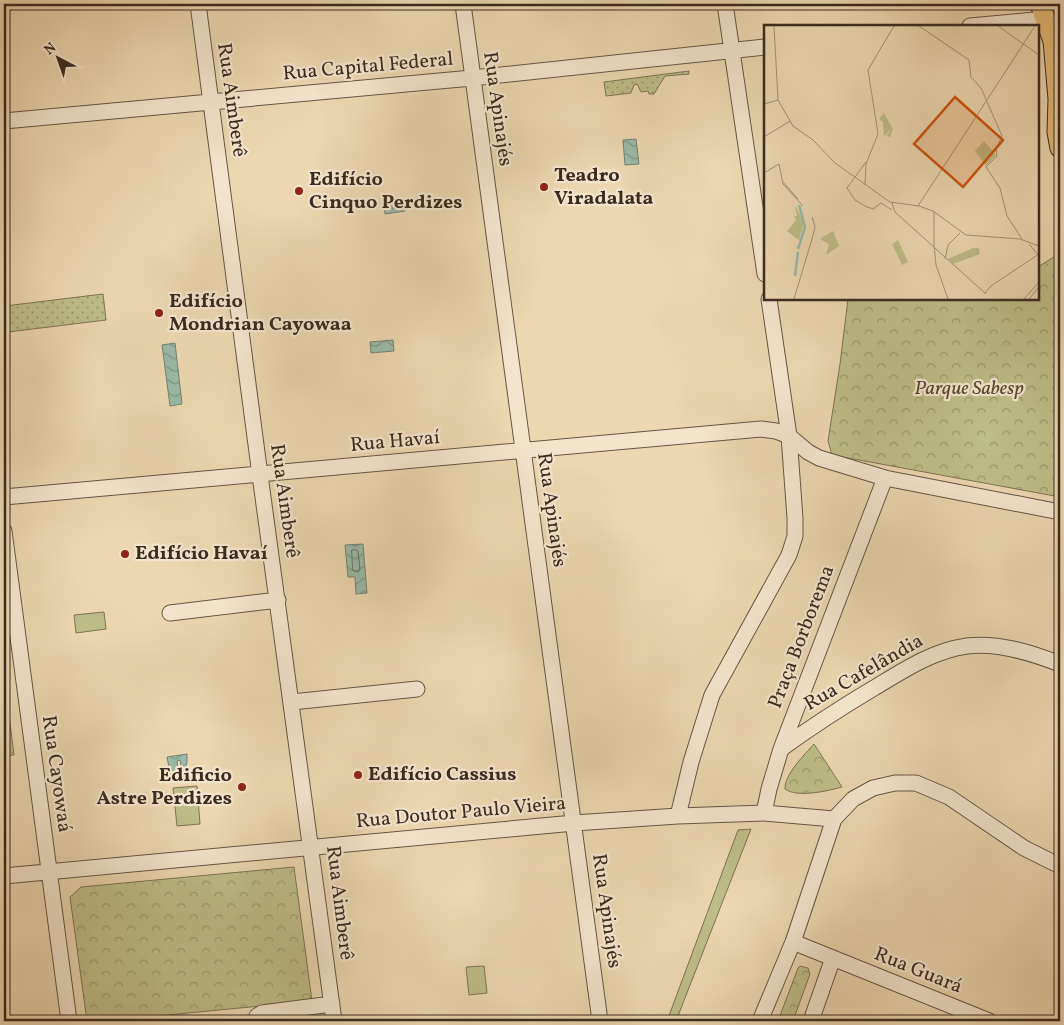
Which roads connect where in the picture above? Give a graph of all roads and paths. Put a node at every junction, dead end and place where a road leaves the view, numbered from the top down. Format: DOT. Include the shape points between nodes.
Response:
graph roads {
  1 [pos="198,4"];
  2 [pos="462,4"];
  3 [pos="725,4"];
  4 [pos="1042,11"];
  5 [pos="975,25"];
  6 [pos="764,47"];
  7 [pos="733,50"];
  8 [pos="472,78"];
  9 [pos="212,102"];
  10 [pos="4,121"];
  11 [pos="1060,148"];
  12 [pos="764,267"];
  13 [pos="769,300"];
  14 [pos="789,436"];
  15 [pos="523,450"];
  16 [pos="260,475"];
  17 [pos="885,478"];
  18 [pos="4,498"];
  19 [pos="1060,512"];
  20 [pos="4,532"];
  21 [pos="278,600"];
  22 [pos="170,613"];
  23 [pos="1060,664"];
  24 [pos="417,689"];
  25 [pos="292,702"];
  26 [pos="781,749"];
  27 [pos="764,813"];
  28 [pos="678,816"];
  29 [pos="834,818"];
  30 [pos="574,823"];
  31 [pos="312,848"];
  32 [pos="1060,866"];
  33 [pos="49,872"];
  34 [pos="4,876"];
  35 [pos="793,942"];
  36 [pos="833,958"];
  37 [pos="332,1004"];
  38 [pos="69,1021"];
  39 [pos="256,1021"];
  40 [pos="334,1021"];
  41 [pos="600,1021"];
  42 [pos="760,1021"];
  43 [pos="811,1021"];
  44 [pos="989,1021"];
  1 -- 9 [label="street, Rua Aimberê"];
  2 -- 8 [label="street, Rua Apinajés"];
  3 -- 7 [label="street"];
  4 -- 5 [label="street"];
  4 -- 11 [label="main road" via="1053,41"];
  6 -- 7 [label="street, Rua Capital Federal"];
  7 -- 8 [label="street, Rua Capital Federal"];
  7 -- 12 [label="street"];
  8 -- 9 [label="street, Rua Capital Federal"];
  8 -- 15 [label="street, Rua Apinajés"];
  9 -- 10 [label="street, Rua Capital Federal"];
  9 -- 16 [label="street, Rua Aimberê"];
  13 -- 14 [label="street"];
  14 -- 15 [label="street, Rua Havaí" via="762,429"];
  14 -- 17 [label="street" via="819,458"];
  14 -- 28 [label="street" via="796,536 789,555 712,695 690,762"];
  15 -- 16 [label="street, Rua Havaí"];
  15 -- 30 [label="street, Rua Apinajés"];
  16 -- 18 [label="street, Rua Havaí"];
  16 -- 21 [label="street, Rua Aimberê"];
  17 -- 19 [label="street"];
  17 -- 26 [label="street, Praça Borborema"];
  20 -- 33 [label="street, Rua Cayowaá"];
  21 -- 22 [label="street"];
  21 -- 25 [label="street, Rua Aimberê"];
  23 -- 26 [label="street, Rua Cafelândia" via="1010,648 985,645 938,652 825,718"];
  24 -- 25 [label="street"];
  25 -- 31 [label="street, Rua Aimberê"];
  26 -- 27 [label="street, Praça Borborema"];
  27 -- 28 [label="street, Rua Doutor Paulo Vieira"];
  27 -- 29 [label="street, Rua Doutor Paulo Vieira"];
  28 -- 30 [label="street, Rua Doutor Paulo Vieira"];
  29 -- 32 [label="street" via="853,799 873,788 916,783 949,797 1024,848"];
  29 -- 35 [label="street"];
  30 -- 31 [label="street, Rua Doutor Paulo Vieira"];
  30 -- 41 [label="street, Rua Apinajés"];
  31 -- 33 [label="street, Rua Doutor Paulo Vieira"];
  31 -- 37 [label="street, Rua Aimberê"];
  33 -- 34 [label="street, Rua Doutor Paulo Vieira"];
  33 -- 38 [label="street, Rua Cayowaá"];
  35 -- 36 [label="street, Rua Guará"];
  35 -- 42 [label="street"];
  36 -- 43 [label="street"];
  36 -- 44 [label="street, Rua Guará"];
  37 -- 39 [label="street" via="262,1013"];
  37 -- 40 [label="street, Rua Aimberê"];
}
